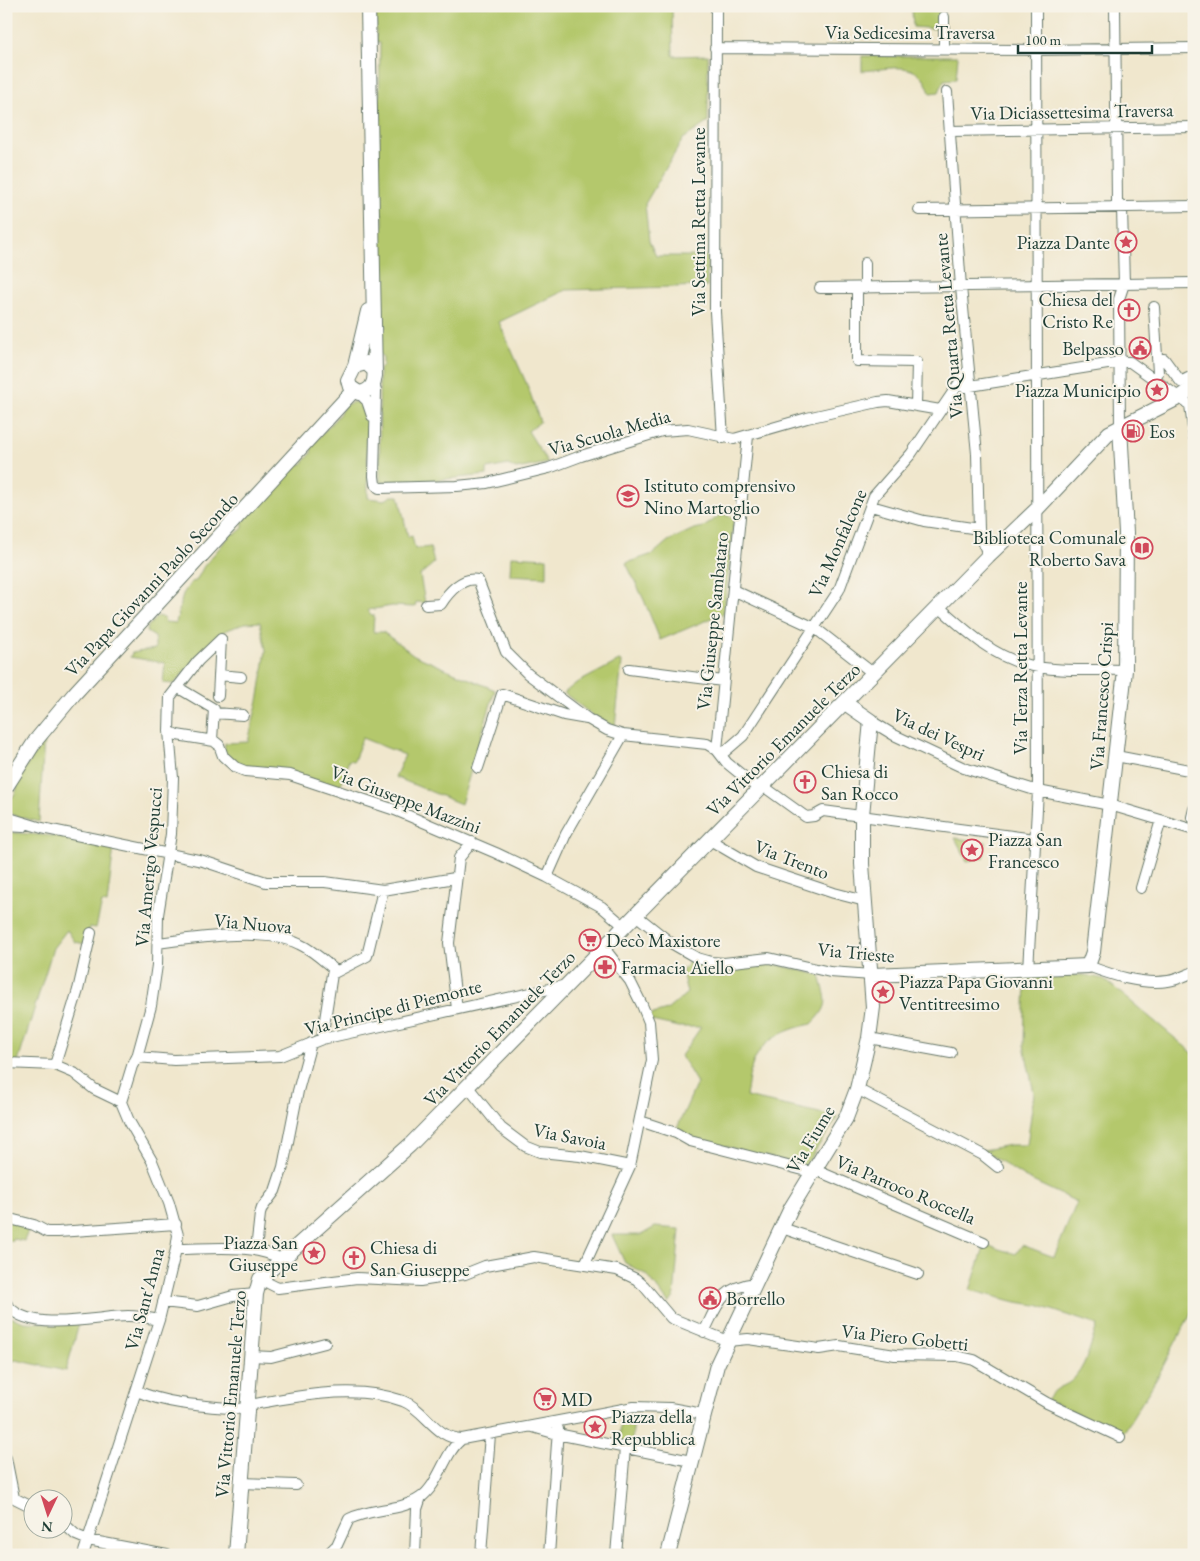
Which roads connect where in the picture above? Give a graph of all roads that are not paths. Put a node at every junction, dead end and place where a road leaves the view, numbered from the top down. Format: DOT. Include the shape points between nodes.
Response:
graph roads {
  1 [pos="368,6"];
  2 [pos="716,6"];
  3 [pos="1036,6"];
  4 [pos="1115,6"];
  5 [pos="944,17"];
  6 [pos="715,48"];
  7 [pos="1116,48"];
  8 [pos="1194,48"];
  9 [pos="944,50"];
  10 [pos="1036,50"];
  11 [pos="947,92"];
  12 [pos="1194,127"];
  13 [pos="1116,129"];
  14 [pos="1036,130"];
  15 [pos="950,131"];
  16 [pos="1117,206"];
  17 [pos="1194,206"];
  18 [pos="1036,209"];
  19 [pos="919,210"];
  20 [pos="956,210"];
  21 [pos="865,263"];
  22 [pos="372,275"];
  23 [pos="1194,283"];
  24 [pos="1124,284"];
  25 [pos="1036,285"];
  26 [pos="961,287"];
  27 [pos="820,288"];
  28 [pos="861,288"];
  29 [pos="1154,307"];
  30 [pos="1157,358"];
  31 [pos="1120,362"];
  32 [pos="355,366"];
  33 [pos="968,370"];
  34 [pos="1037,375"];
  35 [pos="375,379"];
  36 [pos="1153,379"];
  37 [pos="1191,383"];
  38 [pos="970,386"];
  39 [pos="353,388"];
  40 [pos="955,388"];
  41 [pos="1188,404"];
  42 [pos="916,406"];
  43 [pos="940,410"];
  44 [pos="374,424"];
  45 [pos="1120,427"];
  46 [pos="748,436"];
  47 [pos="1194,437"];
  48 [pos="723,438"];
  49 [pos="871,506"];
  50 [pos="1036,510"];
  51 [pos="979,529"];
  52 [pos="988,556"];
  53 [pos="733,590"];
  54 [pos="426,605"];
  55 [pos="939,606"];
  56 [pos="815,628"];
  57 [pos="1038,667"];
  58 [pos="630,669"];
  59 [pos="1125,670"];
  60 [pos="874,674"];
  61 [pos="220,675"];
  62 [pos="241,677"];
  63 [pos="723,681"];
  64 [pos="177,687"];
  65 [pos="218,696"];
  66 [pos="845,703"];
  67 [pos="214,713"];
  68 [pos="243,715"];
  69 [pos="588,719"];
  70 [pos="871,722"];
  71 [pos="169,731"];
  72 [pos="623,735"];
  73 [pos="212,740"];
  74 [pos="719,752"];
  75 [pos="1116,756"];
  76 [pos="478,768"];
  77 [pos="1194,771"];
  78 [pos="6,787"];
  79 [pos="761,788"];
  80 [pos="1038,792"];
  81 [pos="1110,805"];
  82 [pos="862,815"];
  83 [pos="6,817"];
  84 [pos="1161,820"];
  85 [pos="6,826"];
  86 [pos="42,828"];
  87 [pos="1194,830"];
  88 [pos="710,840"];
  89 [pos="1036,840"];
  90 [pos="472,842"];
  91 [pos="167,853"];
  92 [pos="546,877"];
  93 [pos="455,878"];
  94 [pos="1141,888"];
  95 [pos="383,890"];
  96 [pos="865,901"];
  97 [pos="636,916"];
  98 [pos="626,927"];
  99 [pos="91,933"];
  100 [pos="158,943"];
  101 [pos="604,948"];
  102 [pos="1088,966"];
  103 [pos="1028,970"];
  104 [pos="336,972"];
  105 [pos="1194,972"];
  106 [pos="872,975"];
  107 [pos="568,985"];
  108 [pos="457,1009"];
  109 [pos="869,1038"];
  110 [pos="322,1039"];
  111 [pos="311,1043"];
  112 [pos="951,1053"];
  113 [pos="138,1057"];
  114 [pos="6,1064"];
  115 [pos="55,1065"];
  116 [pos="468,1087"];
  117 [pos="857,1090"];
  118 [pos="121,1102"];
  119 [pos="640,1121"];
  120 [pos="630,1166"];
  121 [pos="998,1167"];
  122 [pos="812,1170"];
  123 [pos="6,1218"];
  124 [pos="176,1224"];
  125 [pos="782,1228"];
  126 [pos="984,1242"];
  127 [pos="176,1248"];
  128 [pos="256,1250"];
  129 [pos="281,1259"];
  130 [pos="585,1264"];
  131 [pos="918,1274"];
  132 [pos="260,1279"];
  133 [pos="756,1283"];
  134 [pos="256,1294"];
  135 [pos="163,1302"];
  136 [pos="6,1303"];
  137 [pos="159,1320"];
  138 [pos="704,1332"];
  139 [pos="728,1341"];
  140 [pos="325,1343"];
  141 [pos="251,1356"];
  142 [pos="137,1391"];
  143 [pos="248,1405"];
  144 [pos="703,1414"];
  145 [pos="558,1422"];
  146 [pos="530,1426"];
  147 [pos="490,1434"];
  148 [pos="557,1434"];
  149 [pos="1120,1437"];
  150 [pos="462,1439"];
  151 [pos="625,1448"];
  152 [pos="6,1458"];
  153 [pos="691,1461"];
  154 [pos="242,1483"];
  155 [pos="296,1485"];
  156 [pos="421,1497"];
  157 [pos="22,1502"];
  158 [pos="72,1531"];
  159 [pos="88,1540"];
  160 [pos="83,1555"];
  161 [pos="167,1555"];
  162 [pos="236,1555"];
  163 [pos="327,1555"];
  164 [pos="415,1555"];
  165 [pos="481,1555"];
  166 [pos="549,1555"];
  167 [pos="616,1555"];
  168 [pos="668,1555"];
  1 -- 22 [label="street"];
  2 -- 6 [label="street, Via Settima Retta Levante"];
  3 -- 10 [label="street, Via Terza Retta Levante"];
  4 -- 7 [label="street"];
  5 -- 9 [label="street"];
  6 -- 9 [label="street, Via Sedicesima Traversa"];
  6 -- 48 [label="street, Via Settima Retta Levante" via="715,312"];
  7 -- 8 [label="street, Via Sedicesima Traversa"];
  7 -- 10 [label="street, Via Sedicesima Traversa"];
  7 -- 13 [label="street"];
  9 -- 10 [label="street, Via Sedicesima Traversa"];
  10 -- 14 [label="street, Via Terza Retta Levante"];
  11 -- 15 [label="street, Via Quarta Retta Levante"];
  12 -- 13 [label="street, Via Diciassettesima Traversa"];
  13 -- 14 [label="street, Via Diciassettesima Traversa"];
  13 -- 16 [label="street"];
  14 -- 15 [label="street, Via Diciassettesima Traversa"];
  14 -- 18 [label="street, Via Terza Retta Levante"];
  15 -- 20 [label="street, Via Quarta Retta Levante"];
  16 -- 17 [label="street"];
  16 -- 18 [label="street"];
  16 -- 24 [label="street"];
  18 -- 20 [label="street"];
  18 -- 25 [label="street, Via Terza Retta Levante"];
  19 -- 20 [label="street"];
  20 -- 26 [label="street, Via Quarta Retta Levante"];
  21 -- 28 [label="street"];
  22 -- 32 [label="street, Via Papa Giovanni Paolo Secondo" via="368,313"];
  22 -- 35 [label="street"];
  23 -- 24 [label="street"];
  24 -- 25 [label="street"];
  24 -- 31 [label="street" via="1119,299"];
  25 -- 26 [label="street"];
  25 -- 34 [label="street, Via Terza Retta Levante"];
  26 -- 28 [label="street"];
  26 -- 33 [label="street, Via Quarta Retta Levante"];
  27 -- 28 [label="street"];
  28 -- 42 [label="street" via="857,361 917,362"];
  29 -- 30 [label="street"];
  30 -- 36 [label="street" via="1158,373"];
  30 -- 37 [label="street" via="1164,359 1181,382"];
  31 -- 34 [label="street"];
  31 -- 36 [label="street" via="1130,362"];
  31 -- 45 [label="street"];
  32 -- 35 [label="street" via="370,364"];
  32 -- 39 [label="street, Via Papa Giovanni Paolo Secondo"];
  33 -- 38 [label="street, Via Quarta Retta Levante"];
  33 -- 40 [label="street, Via Monfalcone"];
  34 -- 38 [label="street"];
  34 -- 50 [label="street, Via Terza Retta Levante"];
  35 -- 39 [label="street" via="369,390"];
  35 -- 44 [label="street"];
  36 -- 41 [label="street"];
  37 -- 41 [label="street, Via Vittorio Emanuele Terzo"];
  38 -- 40 [label="street"];
  38 -- 51 [label="street, Via Quarta Retta Levante" via="977,454"];
  39 -- 44 [label="street" via="370,408"];
  39 -- 78 [label="street, Via Papa Giovanni Paolo Secondo" via="314,436 70,699 36,740"];
  40 -- 43 [label="street, Via Monfalcone"];
  41 -- 45 [label="street, Via Vittorio Emanuele Terzo"];
  41 -- 47 [label="street"];
  42 -- 43 [label="street, Via Scuola Media"];
  42 -- 46 [label="street, Via Scuola Media" via="878,402"];
  43 -- 49 [label="street, Via Monfalcone" via="911,454 880,488"];
  44 -- 48 [label="street, Via Scuola Media" via="374,476 379,488 457,486 517,477 677,429"];
  45 -- 50 [label="street, Via Vittorio Emanuele Terzo" via="1109,433"];
  45 -- 59 [label="street, Via Francesco Crispi" via="1126,533"];
  46 -- 48 [label="street, Via Scuola Media"];
  46 -- 53 [label="street, Via Giuseppe Sambataro"];
  49 -- 51 [label="street" via="924,521"];
  49 -- 56 [label="street, Via Monfalcone" via="842,583"];
  50 -- 52 [label="street, Via Vittorio Emanuele Terzo"];
  50 -- 57 [label="street, Via Terza Retta Levante"];
  51 -- 52 [label="street, Via Quarta Retta Levante"];
  52 -- 55 [label="street, Via Vittorio Emanuele Terzo"];
  53 -- 56 [label="street"];
  53 -- 63 [label="street, Via Giuseppe Sambataro"];
  54 -- 69 [label="street" via="440,604 460,584 478,580 506,652 528,674"];
  55 -- 57 [label="street" via="975,638 1023,664"];
  55 -- 60 [label="street, Via Vittorio Emanuele Terzo"];
  56 -- 60 [label="street"];
  56 -- 74 [label="street, Via Monfalcone" via="743,736"];
  57 -- 59 [label="street"];
  57 -- 80 [label="street, Via Terza Retta Levante"];
  58 -- 63 [label="street"];
  59 -- 75 [label="street, Via Francesco Crispi"];
  60 -- 66 [label="street, Via Vittorio Emanuele Terzo"];
  61 -- 62 [label="street"];
  61 -- 64 [label="street, Via Amerigo Vespucci" via="222,639"];
  61 -- 65 [label="street"];
  63 -- 74 [label="street, Via Giuseppe Sambataro"];
  64 -- 67 [label="street" via="214,709"];
  64 -- 71 [label="street, Via Amerigo Vespucci" via="170,697"];
  66 -- 70 [label="street"];
  66 -- 79 [label="street, Via Vittorio Emanuele Terzo"];
  67 -- 68 [label="street"];
  67 -- 73 [label="street"];
  69 -- 72 [label="street"];
  69 -- 76 [label="street" via="502,694"];
  70 -- 80 [label="street, Via dei Vespri" via="964,768"];
  70 -- 82 [label="street, Via Fiume"];
  71 -- 73 [label="street"];
  71 -- 91 [label="street, Via Amerigo Vespucci" via="173,778"];
  72 -- 74 [label="street" via="707,744"];
  72 -- 92 [label="street" via="566,834"];
  73 -- 90 [label="street, Via Giuseppe Mazzini" via="219,745 228,761 245,771 290,775 395,810"];
  74 -- 79 [label="street" via="726,763"];
  75 -- 77 [label="street"];
  75 -- 81 [label="street, Via Francesco Crispi"];
  79 -- 82 [label="street" via="810,816 823,811"];
  79 -- 88 [label="street, Via Vittorio Emanuele Terzo"];
  80 -- 81 [label="street, Via dei Vespri"];
  80 -- 89 [label="street, Via Terza Retta Levante"];
  81 -- 84 [label="street, Via dei Vespri"];
  81 -- 102 [label="street, Via Francesco Crispi" via="1093,952"];
  82 -- 89 [label="street"];
  82 -- 96 [label="street, Via Fiume"];
  83 -- 86 [label="street"];
  84 -- 87 [label="street, Via dei Vespri"];
  84 -- 94 [label="street"];
  85 -- 86 [label="street"];
  86 -- 91 [label="street"];
  88 -- 96 [label="street, Via Trento" via="756,867"];
  88 -- 97 [label="street, Via Vittorio Emanuele Terzo"];
  89 -- 103 [label="street, Via Terza Retta Levante"];
  90 -- 92 [label="street, Via Giuseppe Mazzini"];
  90 -- 93 [label="street" via="459,858"];
  91 -- 95 [label="street" via="266,882 324,882"];
  91 -- 100 [label="street, Via Amerigo Vespucci" via="158,915"];
  92 -- 98 [label="street, Via Giuseppe Mazzini" via="602,907"];
  93 -- 95 [label="street"];
  93 -- 108 [label="street" via="449,942"];
  95 -- 104 [label="street" via="367,956"];
  96 -- 106 [label="street, Via Fiume"];
  97 -- 98 [label="street, Via Vittorio Emanuele Terzo"];
  97 -- 106 [label="street, Via Trieste" via="671,942 710,962 769,958 830,972"];
  98 -- 101 [label="street, Via Vittorio Emanuele Terzo"];
  99 -- 115 [label="street"];
  100 -- 104 [label="street, Via Nuova" via="214,935 278,938 299,944"];
  100 -- 113 [label="street, Via Amerigo Vespucci" via="151,1006"];
  101 -- 107 [label="street, Via Vittorio Emanuele Terzo"];
  101 -- 119 [label="street" via="630,981 649,1022 652,1060"];
  102 -- 103 [label="street, Via Trieste"];
  102 -- 105 [label="street" via="1113,975 1155,982 1169,981"];
  103 -- 106 [label="street, Via Trieste"];
  104 -- 110 [label="street" via="332,974"];
  106 -- 109 [label="street, Via Fiume" via="873,1007"];
  107 -- 108 [label="street, Via Principe di Piemonte"];
  107 -- 116 [label="street, Via Vittorio Emanuele Terzo"];
  108 -- 110 [label="street, Via Principe di Piemonte"];
  109 -- 112 [label="street"];
  109 -- 117 [label="street, Via Fiume"];
  110 -- 111 [label="street, Via Principe di Piemonte"];
  111 -- 113 [label="street, Via Principe di Piemonte" via="280,1056 174,1060"];
  111 -- 128 [label="street" via="283,1166 275,1191 260,1214"];
  113 -- 118 [label="street"];
  114 -- 115 [label="street"];
  115 -- 118 [label="street"];
  116 -- 120 [label="street, Via Savoia" via="501,1128 525,1146 540,1152"];
  116 -- 129 [label="street, Via Vittorio Emanuele Terzo" via="396,1159"];
  117 -- 121 [label="street" via="983,1155"];
  117 -- 122 [label="street, Via Fiume" via="846,1118"];
  118 -- 124 [label="street, Via Sant'Anna" via="152,1161"];
  119 -- 120 [label="street"];
  119 -- 122 [label="street, Via Parroco Roccella" via="690,1141"];
  120 -- 130 [label="street"];
  122 -- 125 [label="street, Via Fiume"];
  122 -- 126 [label="street, Via Parroco Roccella"];
  123 -- 124 [label="street" via="47,1232"];
  124 -- 127 [label="street, Via Sant'Anna"];
  125 -- 131 [label="street"];
  125 -- 133 [label="street, Via Fiume"];
  127 -- 128 [label="street"];
  127 -- 135 [label="street, Via Sant'Anna"];
  128 -- 129 [label="street"];
  129 -- 132 [label="street, Via Vittorio Emanuele Terzo"];
  130 -- 132 [label="street" via="534,1257 420,1281 357,1278 278,1288"];
  130 -- 138 [label="street" via="626,1273 644,1286 671,1318"];
  132 -- 134 [label="street, Via Vittorio Emanuele Terzo"];
  133 -- 138 [label="street" via="722,1295"];
  133 -- 139 [label="street, Via Fiume"];
  134 -- 135 [label="street" via="233,1296 198,1306"];
  134 -- 141 [label="street, Via Vittorio Emanuele Terzo"];
  135 -- 137 [label="street, Via Sant'Anna"];
  136 -- 137 [label="street" via="19,1316 36,1320 82,1321 127,1316"];
  137 -- 142 [label="street, Via Sant'Anna"];
  138 -- 139 [label="street"];
  139 -- 144 [label="street, Via Fiume" via="717,1365"];
  139 -- 149 [label="street, Via Piero Gobetti" via="748,1339 819,1349 839,1346 895,1355 957,1356 974,1360 1047,1403"];
  140 -- 141 [label="street" via="271,1356"];
  141 -- 143 [label="street, Via Vittorio Emanuele Terzo"];
  142 -- 143 [label="street" via="195,1405 242,1409"];
  142 -- 159 [label="street, Via Sant'Anna"];
  143 -- 150 [label="street" via="352,1392 403,1402 412,1406 444,1435"];
  143 -- 154 [label="street, Via Vittorio Emanuele Terzo"];
  144 -- 145 [label="street" via="670,1408 634,1407"];
  144 -- 153 [label="street, Via Fiume"];
  145 -- 146 [label="street"];
  145 -- 148 [label="street"];
  146 -- 147 [label="street"];
  146 -- 148 [label="street"];
  147 -- 150 [label="street"];
  147 -- 165 [label="street"];
  148 -- 151 [label="street"];
  148 -- 166 [label="street"];
  150 -- 156 [label="street" via="454,1445 443,1468"];
  151 -- 153 [label="street"];
  151 -- 167 [label="street"];
  152 -- 157 [label="street" via="14,1498"];
  153 -- 168 [label="street, Via Fiume"];
  154 -- 155 [label="street"];
  154 -- 162 [label="street, Via Vittorio Emanuele Terzo"];
  156 -- 163 [label="street" via="408,1504 373,1510 349,1519 337,1544"];
  156 -- 164 [label="street" via="417,1509"];
  158 -- 159 [label="street"];
  159 -- 160 [label="street, Via Sant'Anna"];
  159 -- 161 [label="street"];
}
